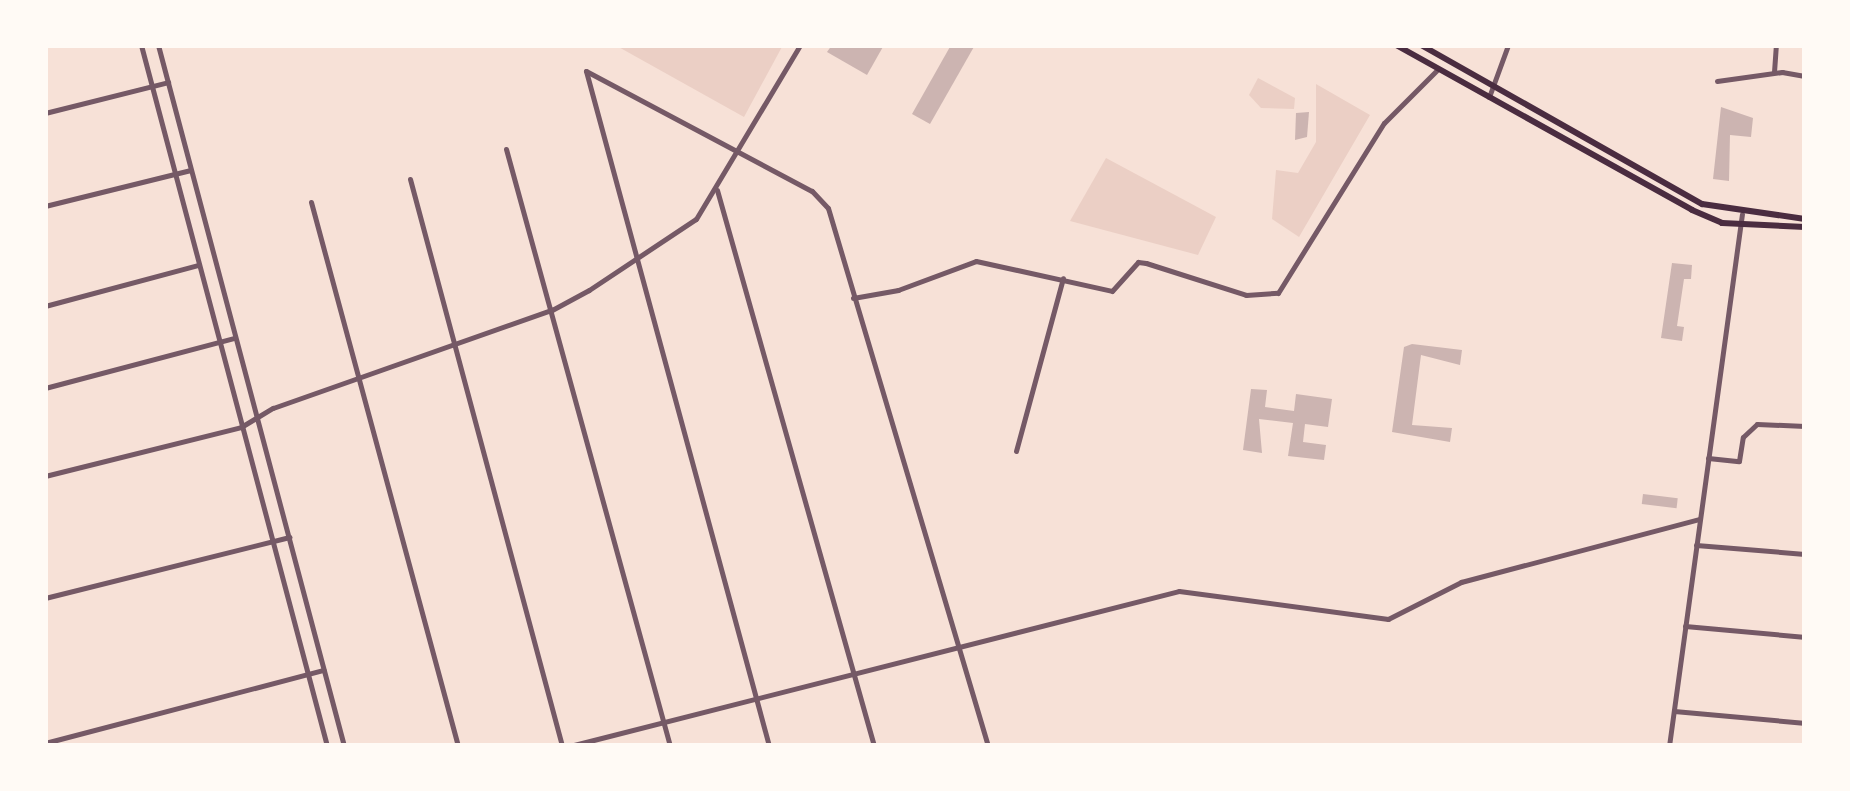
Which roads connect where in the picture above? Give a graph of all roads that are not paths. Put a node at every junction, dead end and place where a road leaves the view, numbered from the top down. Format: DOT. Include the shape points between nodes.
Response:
graph roads {
  1 [pos="140,45"];
  2 [pos="158,45"];
  3 [pos="800,45"];
  4 [pos="1396,45"];
  5 [pos="1421,45"];
  6 [pos="1508,45"];
  7 [pos="1776,45"];
  8 [pos="1438,69"];
  9 [pos="1774,73"];
  10 [pos="1805,76"];
  11 [pos="1717,81"];
  12 [pos="168,82"];
  13 [pos="151,86"];
  14 [pos="1494,86"];
  15 [pos="1488,97"];
  16 [pos="45,113"];
  17 [pos="506,149"];
  18 [pos="736,154"];
  19 [pos="190,170"];
  20 [pos="174,174"];
  21 [pos="410,179"];
  22 [pos="717,190"];
  23 [pos="311,202"];
  24 [pos="45,206"];
  25 [pos="1741,218"];
  26 [pos="1805,223"];
  27 [pos="640,260"];
  28 [pos="198,265"];
  29 [pos="1063,278"];
  30 [pos="853,298"];
  31 [pos="45,306"];
  32 [pos="552,310"];
  33 [pos="234,338"];
  34 [pos="218,342"];
  35 [pos="456,347"];
  36 [pos="358,381"];
  37 [pos="45,388"];
  38 [pos="257,418"];
  39 [pos="240,426"];
  40 [pos="1805,426"];
  41 [pos="1016,451"];
  42 [pos="1708,458"];
  43 [pos="45,476"];
  44 [pos="1700,520"];
  45 [pos="289,537"];
  46 [pos="271,539"];
  47 [pos="1696,545"];
  48 [pos="1805,554"];
  49 [pos="45,598"];
  50 [pos="1685,626"];
  51 [pos="1805,637"];
  52 [pos="956,643"];
  53 [pos="324,670"];
  54 [pos="307,675"];
  55 [pos="854,676"];
  56 [pos="756,695"];
  57 [pos="1674,711"];
  58 [pos="662,721"];
  59 [pos="1805,723"];
  60 [pos="45,743"];
  61 [pos="326,746"];
  62 [pos="344,746"];
  63 [pos="458,746"];
  64 [pos="562,746"];
  65 [pos="570,746"];
  66 [pos="670,746"];
  67 [pos="770,746"];
  68 [pos="874,746"];
  69 [pos="988,746"];
  70 [pos="1669,746"];
  1 -- 13 [label="street"];
  2 -- 12 [label="street"];
  3 -- 18 [label="street"];
  4 -- 8 [label="main road"];
  5 -- 14 [label="main road"];
  6 -- 14 [label="street"];
  7 -- 9 [label="street"];
  8 -- 15 [label="main road"];
  8 -- 29 [label="street" via="1384,123 1278,293 1246,296 1138,262 1120,290"];
  9 -- 10 [label="street"];
  9 -- 11 [label="street"];
  12 -- 13 [label="street"];
  12 -- 19 [label="street"];
  13 -- 16 [label="street"];
  13 -- 20 [label="street"];
  14 -- 15 [label="street"];
  14 -- 25 [label="main road" via="1702,204"];
  15 -- 25 [label="main road" via="1692,210"];
  17 -- 32 [label="street"];
  18 -- 22 [label="street"];
  18 -- 27 [label="street" via="586,71"];
  18 -- 30 [label="street" via="822,197"];
  19 -- 20 [label="street"];
  19 -- 33 [label="street"];
  20 -- 24 [label="street"];
  20 -- 28 [label="street"];
  21 -- 35 [label="street"];
  22 -- 27 [label="street" via="681,233"];
  22 -- 55 [label="street"];
  23 -- 36 [label="street"];
  25 -- 26 [label="main road"];
  25 -- 42 [label="street"];
  27 -- 32 [label="street"];
  27 -- 56 [label="street"];
  28 -- 31 [label="street"];
  28 -- 34 [label="street"];
  29 -- 30 [label="street" via="976,261 898,290"];
  29 -- 41 [label="street"];
  30 -- 52 [label="street"];
  32 -- 35 [label="street"];
  32 -- 58 [label="street"];
  33 -- 34 [label="street"];
  33 -- 38 [label="street"];
  34 -- 37 [label="street"];
  34 -- 39 [label="street"];
  35 -- 36 [label="street"];
  35 -- 64 [label="street"];
  36 -- 38 [label="street"];
  36 -- 63 [label="street"];
  38 -- 39 [label="street"];
  38 -- 45 [label="street"];
  39 -- 43 [label="street"];
  39 -- 46 [label="street"];
  40 -- 42 [label="street" via="1747,428 1739,461"];
  42 -- 44 [label="street"];
  44 -- 47 [label="street"];
  44 -- 52 [label="street" via="1461,582 1388,619 1179,591"];
  45 -- 46 [label="street"];
  45 -- 53 [label="street"];
  46 -- 49 [label="street"];
  46 -- 54 [label="street"];
  47 -- 48 [label="street"];
  47 -- 50 [label="street"];
  50 -- 51 [label="street"];
  50 -- 57 [label="street"];
  52 -- 55 [label="street"];
  52 -- 69 [label="street"];
  53 -- 54 [label="street"];
  53 -- 62 [label="street"];
  54 -- 60 [label="street"];
  54 -- 61 [label="street"];
  55 -- 56 [label="street"];
  55 -- 68 [label="street"];
  56 -- 58 [label="street"];
  56 -- 67 [label="street"];
  57 -- 59 [label="street"];
  57 -- 70 [label="street"];
  58 -- 65 [label="street"];
  58 -- 66 [label="street"];
}
